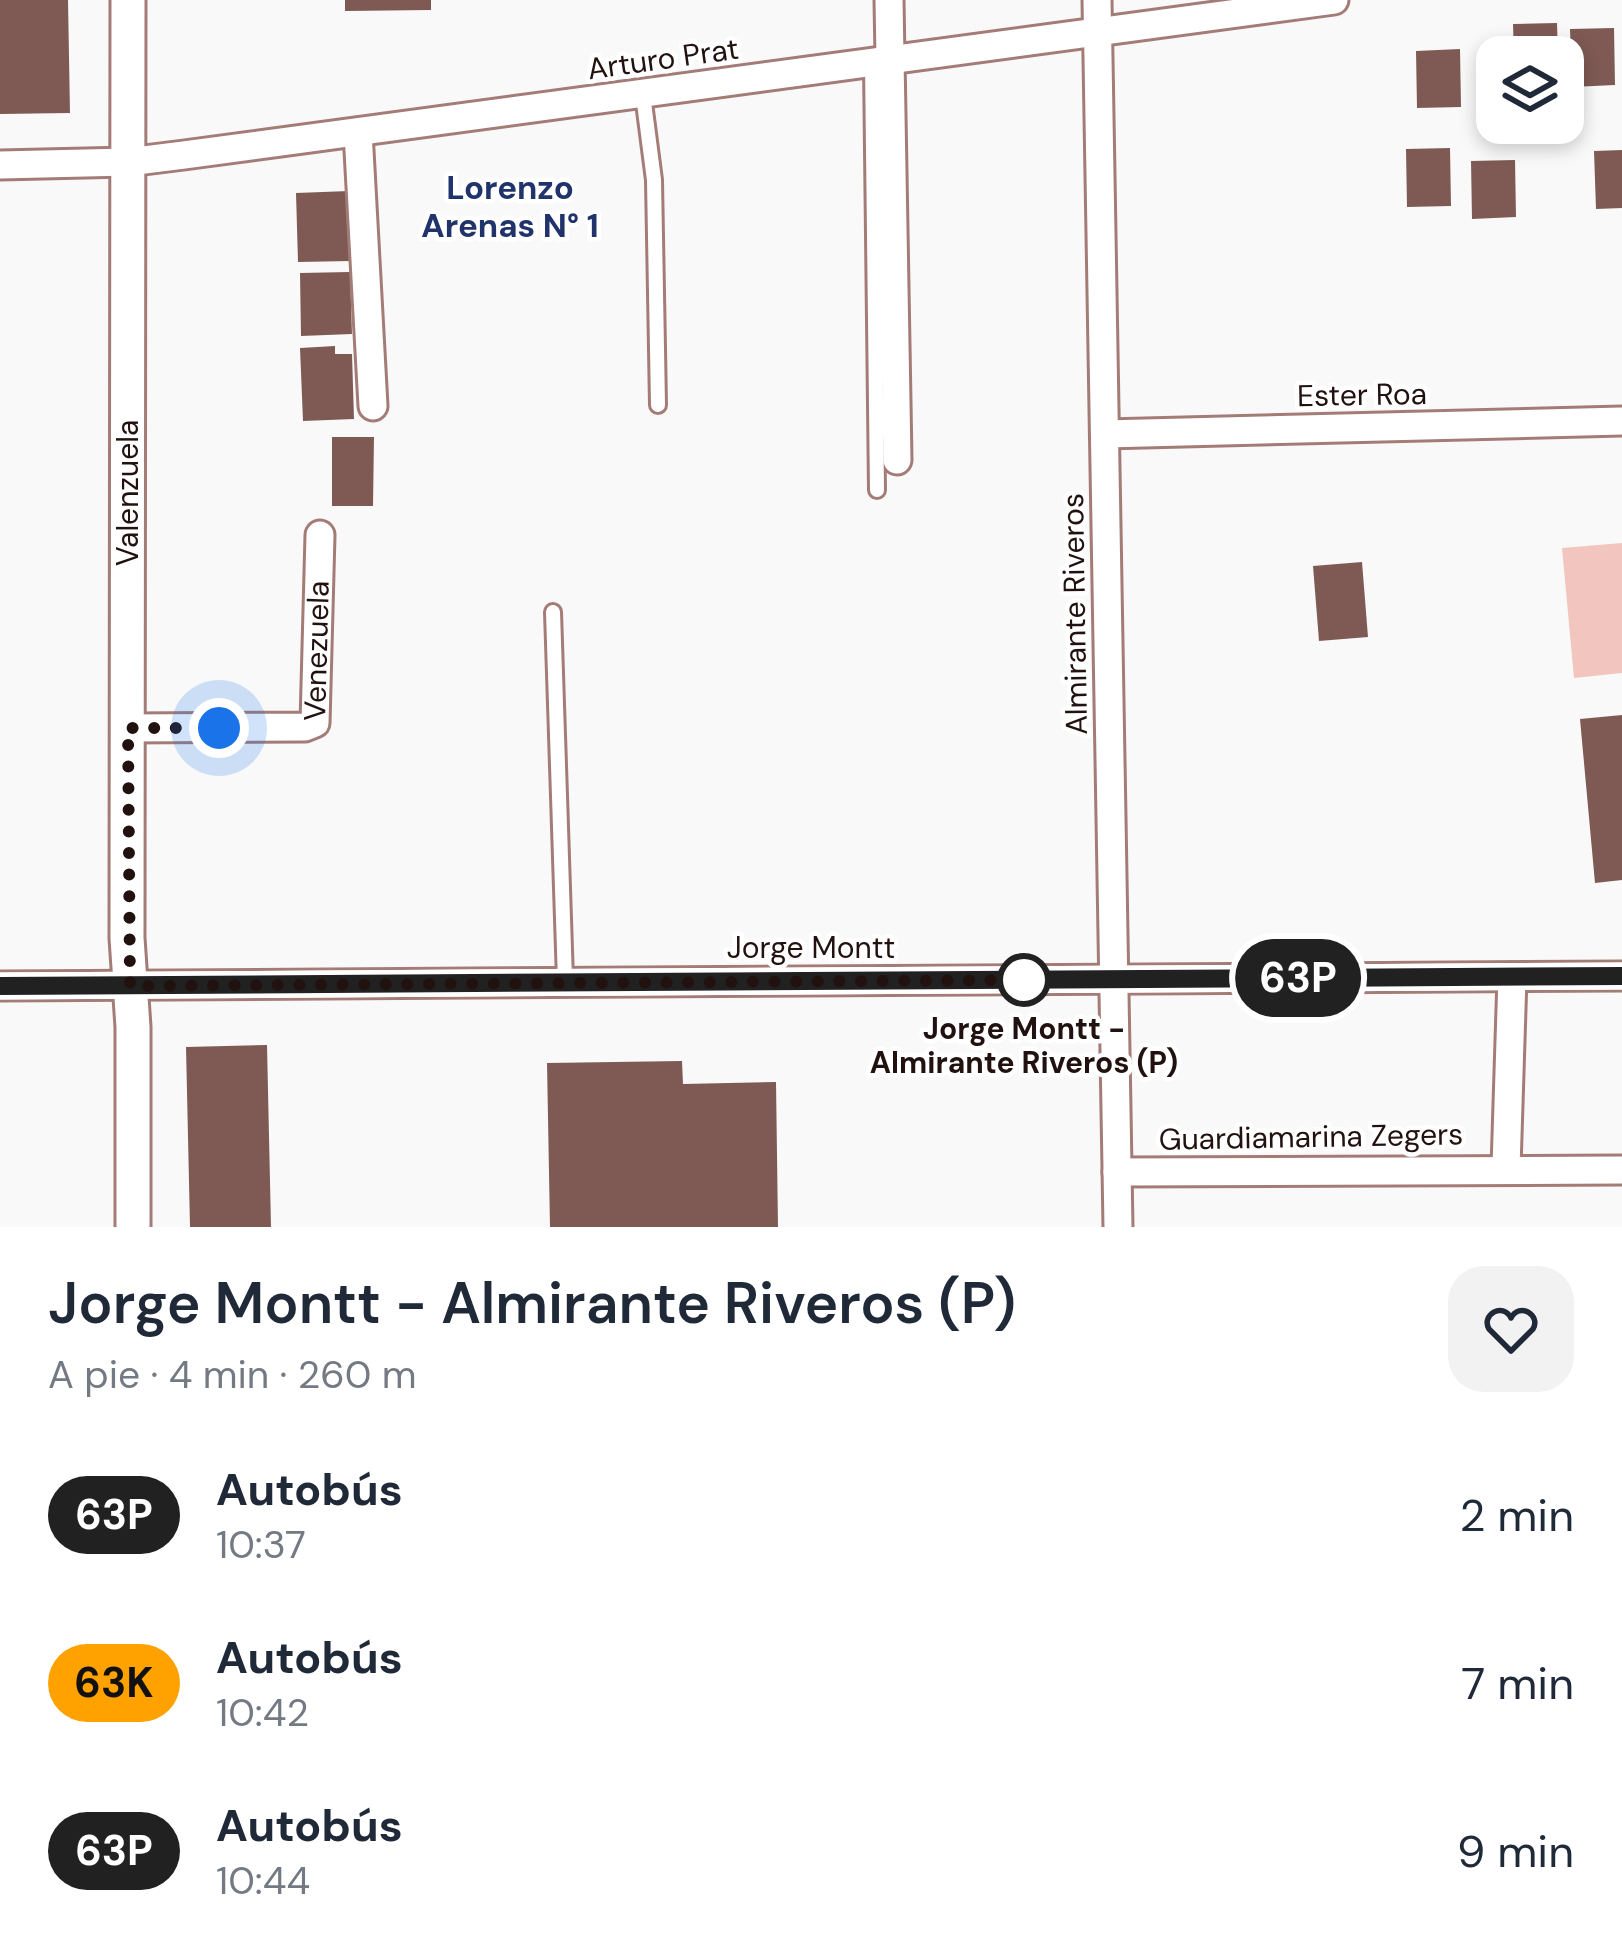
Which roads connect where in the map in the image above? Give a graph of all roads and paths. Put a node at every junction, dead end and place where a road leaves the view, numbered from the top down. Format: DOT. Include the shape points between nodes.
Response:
graph roads {
  1 [pos="128,0"];
  2 [pos="889,0"];
  3 [pos="1097,0"];
  4 [pos="1334,0"];
  5 [pos="1098,34"];
  6 [pos="882,63"];
  7 [pos="643,94"];
  8 [pos="358,132"];
  9 [pos="128,162"];
  10 [pos="0,165"];
  11 [pos="658,405"];
  12 [pos="373,406"];
  13 [pos="1622,421"];
  14 [pos="1105,434"];
  15 [pos="897,460"];
  16 [pos="877,490"];
  17 [pos="320,535"];
  18 [pos="553,612"];
  19 [pos="128,728"];
  20 [pos="1513,976"];
  21 [pos="1622,976"];
  22 [pos="1114,979"];
  23 [pos="565,980"];
  24 [pos="0,986"];
  25 [pos="130,986"];
  26 [pos="1506,1168"];
  27 [pos="1622,1170"];
  28 [pos="1117,1172"];
  29 [pos="133,1227"];
  30 [pos="1118,1227"];
  1 -- 9 [label="street, Valenzuela"];
  2 -- 6 [label="street"];
  3 -- 5 [label="street, Almirante Riveros"];
  4 -- 5 [label="street, Arturo Prat"];
  5 -- 6 [label="street, Arturo Prat"];
  5 -- 14 [label="street, Almirante Riveros"];
  6 -- 7 [label="street, Arturo Prat"];
  6 -- 15 [label="street"];
  6 -- 16 [label="lane"];
  7 -- 8 [label="street, Arturo Prat"];
  7 -- 11 [label="lane" via="654,180"];
  8 -- 9 [label="street, Arturo Prat"];
  8 -- 12 [label="street"];
  9 -- 10 [label="street, Arturo Prat"];
  9 -- 19 [label="street, Valenzuela"];
  13 -- 14 [label="street, Ester Roa"];
  14 -- 22 [label="street, Almirante Riveros"];
  17 -- 19 [label="street, Venezuela" via="315,723"];
  18 -- 23 [label="lane"];
  19 -- 25 [label="street, Valenzuela"];
  20 -- 21 [label="street, Jorge Montt"];
  20 -- 22 [label="street, Jorge Montt"];
  20 -- 26 [label="street, Guardiamarina Zegers"];
  22 -- 23 [label="street, Jorge Montt"];
  22 -- 28 [label="street, Almirante Riveros"];
  23 -- 25 [label="street, Jorge Montt"];
  24 -- 25 [label="street, Jorge Montt"];
  25 -- 29 [label="street"];
  26 -- 27 [label="street, Guardiamarina Zegers"];
  26 -- 28 [label="street, Guardiamarina Zegers"];
  28 -- 30 [label="street, Almirante Riveros"];
}
